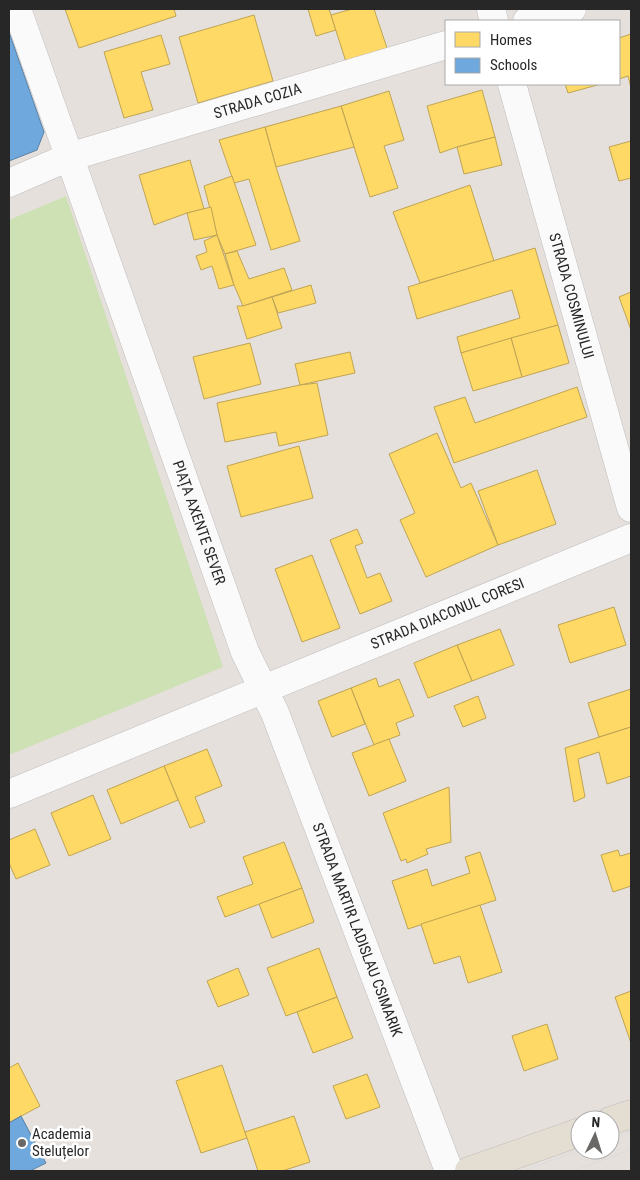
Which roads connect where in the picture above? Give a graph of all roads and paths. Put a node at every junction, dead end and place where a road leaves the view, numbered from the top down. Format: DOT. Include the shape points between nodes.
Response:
graph roads {
  1 [pos="17,9"];
  2 [pos="572,9"];
  3 [pos="531,20"];
  4 [pos="445,45"];
  5 [pos="512,85"];
  6 [pos="69,157"];
  7 [pos="9,183"];
  8 [pos="631,508"];
  9 [pos="631,538"];
  10 [pos="264,689"];
  11 [pos="9,794"];
  12 [pos="570,1136"];
  13 [pos="449,1171"];
  14 [pos="470,1171"];
  1 -- 6 [label="street, PIAȚA AXENTE SEVER"];
  2 -- 3 [label="street"];
  4 -- 6 [label="street, STRADA COZIA"];
  5 -- 8 [label="street, STRADA COSMINULUI"];
  6 -- 7 [label="street"];
  6 -- 10 [label="street, PIAȚA AXENTE SEVER" via="245,652"];
  9 -- 10 [label="street, STRADA DIACONUL CORESI"];
  10 -- 11 [label="street"];
  10 -- 13 [label="street, STRADA MARTIR LADISLAU CSIMARIK"];
  12 -- 14 [label="main road"];
}
